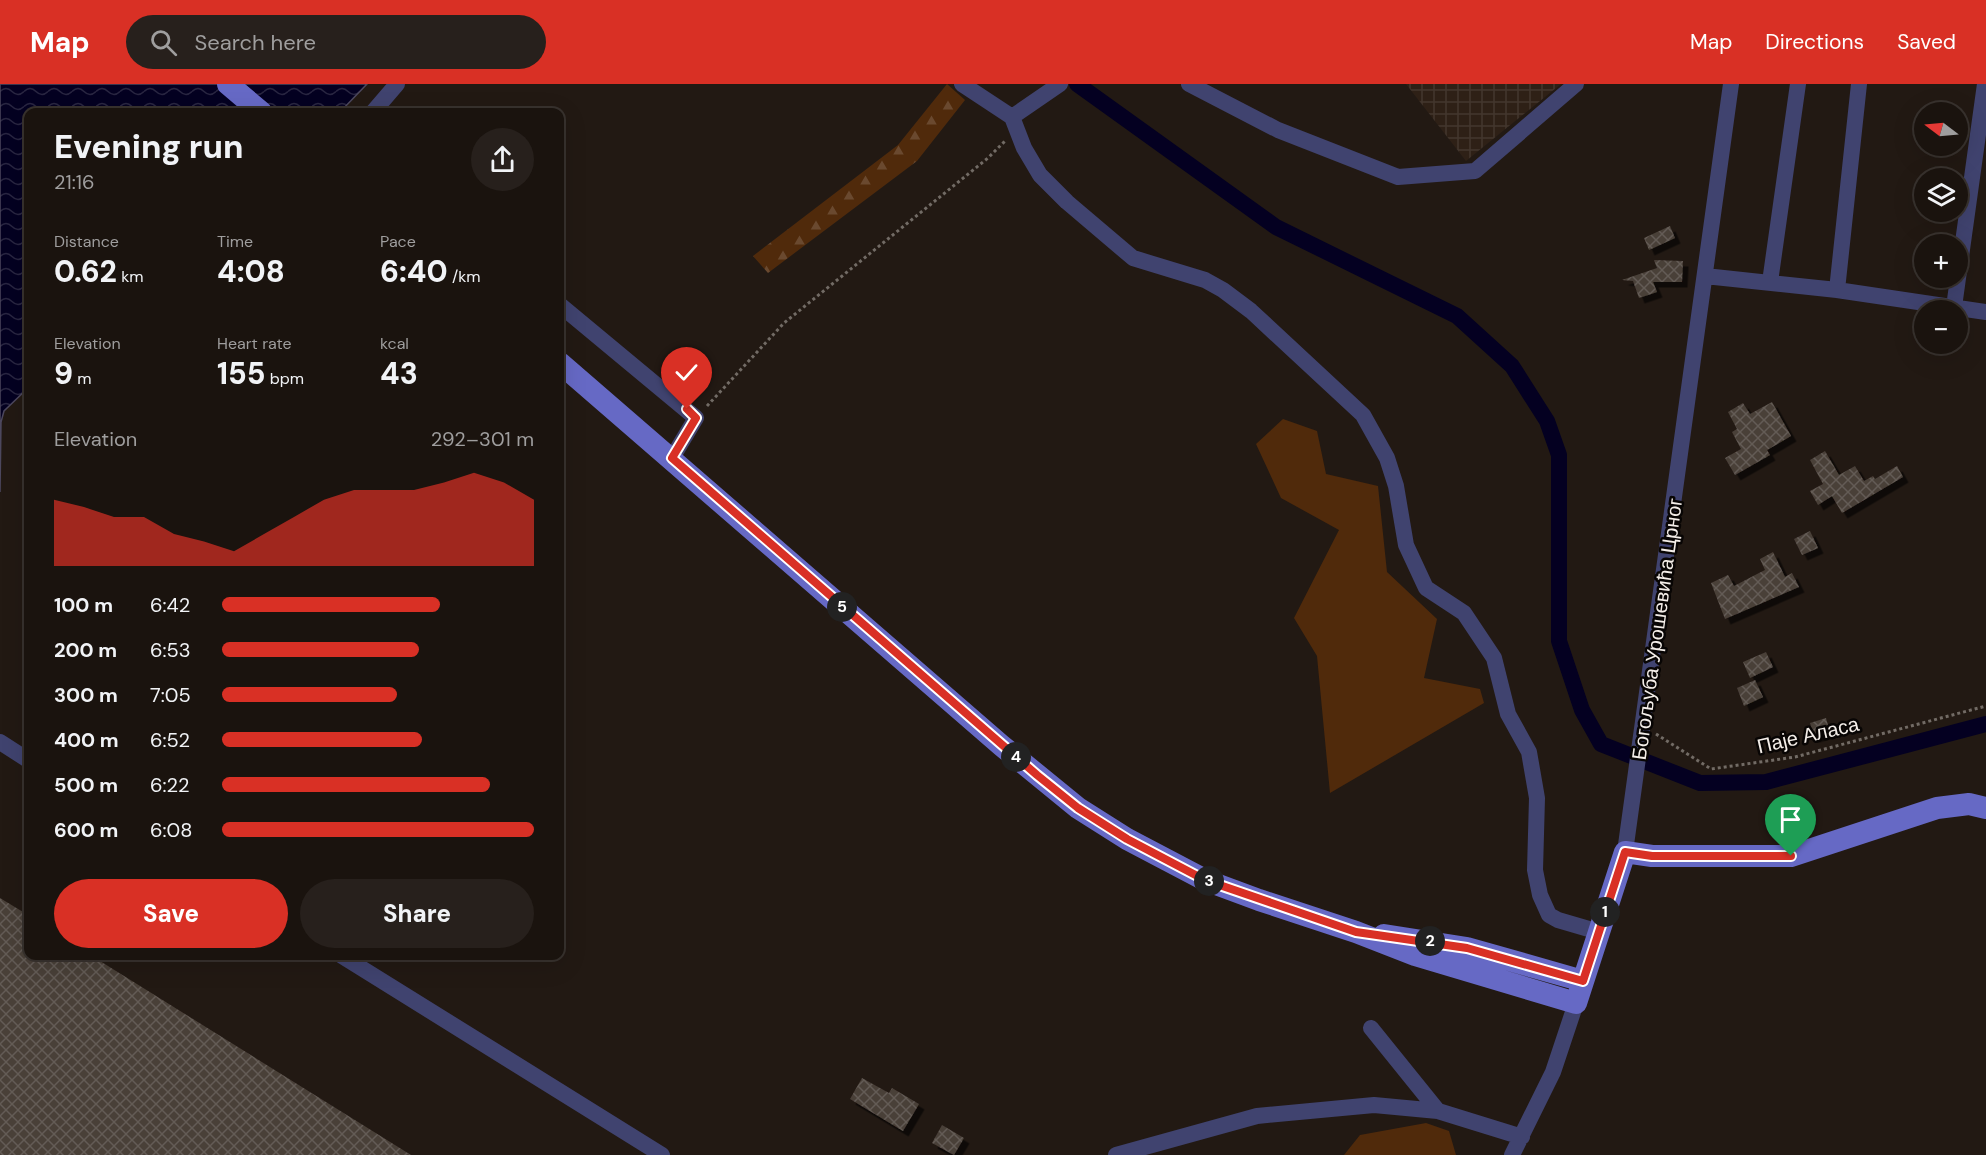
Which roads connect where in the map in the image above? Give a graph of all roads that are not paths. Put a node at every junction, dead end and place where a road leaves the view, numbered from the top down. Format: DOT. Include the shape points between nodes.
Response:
graph roads {
  1 [pos="228,84"];
  2 [pos="397,84"];
  3 [pos="962,84"];
  4 [pos="1060,84"];
  5 [pos="1189,84"];
  6 [pos="1576,84"];
  7 [pos="1731,84"];
  8 [pos="1798,84"];
  9 [pos="1859,84"];
  10 [pos="1985,84"];
  11 [pos="256,108"];
  12 [pos="376,108"];
  13 [pos="1014,124"];
  14 [pos="1705,276"];
  15 [pos="1770,282"];
  16 [pos="1837,290"];
  17 [pos="1955,300"];
  18 [pos="1914,301"];
  19 [pos="564,308"];
  20 [pos="1968,309"];
  21 [pos="1986,312"];
  22 [pos="564,366"];
  23 [pos="672,458"];
  24 [pos="0,742"];
  25 [pos="24,757"];
  26 [pos="1986,808"];
  27 [pos="1625,852"];
  28 [pos="1356,932"];
  29 [pos="1599,932"];
  30 [pos="348,960"];
  31 [pos="1583,981"];
  32 [pos="1575,1003"];
  33 [pos="1371,1028"];
  34 [pos="1438,1111"];
  35 [pos="1522,1137"];
  36 [pos="662,1155"];
  37 [pos="1116,1155"];
  38 [pos="1512,1155"];
  1 -- 11 [label="main road"];
  2 -- 12 [label="street"];
  3 -- 13 [label="street"];
  4 -- 13 [label="street"];
  5 -- 6 [label="street" via="1278,130 1398,177 1475,171"];
  7 -- 14 [label="street, Богољуба Урошевића Црног"];
  8 -- 15 [label="street"];
  9 -- 16 [label="street"];
  10 -- 17 [label="street"];
  13 -- 29 [label="street" via="1040,175 1133,258 1205,280 1223,290 1363,415 1387,459 1406,545 1426,588 1464,613 1494,658 1508,714 1529,752 1537,798 1534,870 1549,915"];
  14 -- 15 [label="street"];
  14 -- 27 [label="street, Богољуба Урошевића Црног"];
  15 -- 16 [label="street"];
  16 -- 18 [label="street"];
  19 -- 23 [label="street" via="696,418"];
  20 -- 21 [label="street"];
  22 -- 23 [label="main road"];
  23 -- 28 [label="main road" via="1078,808 1205,880"];
  24 -- 25 [label="street"];
  26 -- 27 [label="main road" via="1969,804 1937,808 1791,856 1652,856"];
  27 -- 29 [label="main road, Богољуба Урошевића Црног"];
  28 -- 31 [label="main road" via="1467,948"];
  28 -- 32 [label="main road" via="1415,955"];
  29 -- 31 [label="main road, Богољуба Урошевића Црног"];
  30 -- 36 [label="street"];
  31 -- 32 [label="main road, Богољуба Урошевића Црног"];
  32 -- 35 [label="street, Богољуба Урошевића Црног" via="1552,1072"];
  33 -- 34 [label="street"];
  34 -- 35 [label="street"];
  34 -- 37 [label="street" via="1374,1105 1257,1116"];
  35 -- 38 [label="street, Богољуба Урошевића Црног"];
}
